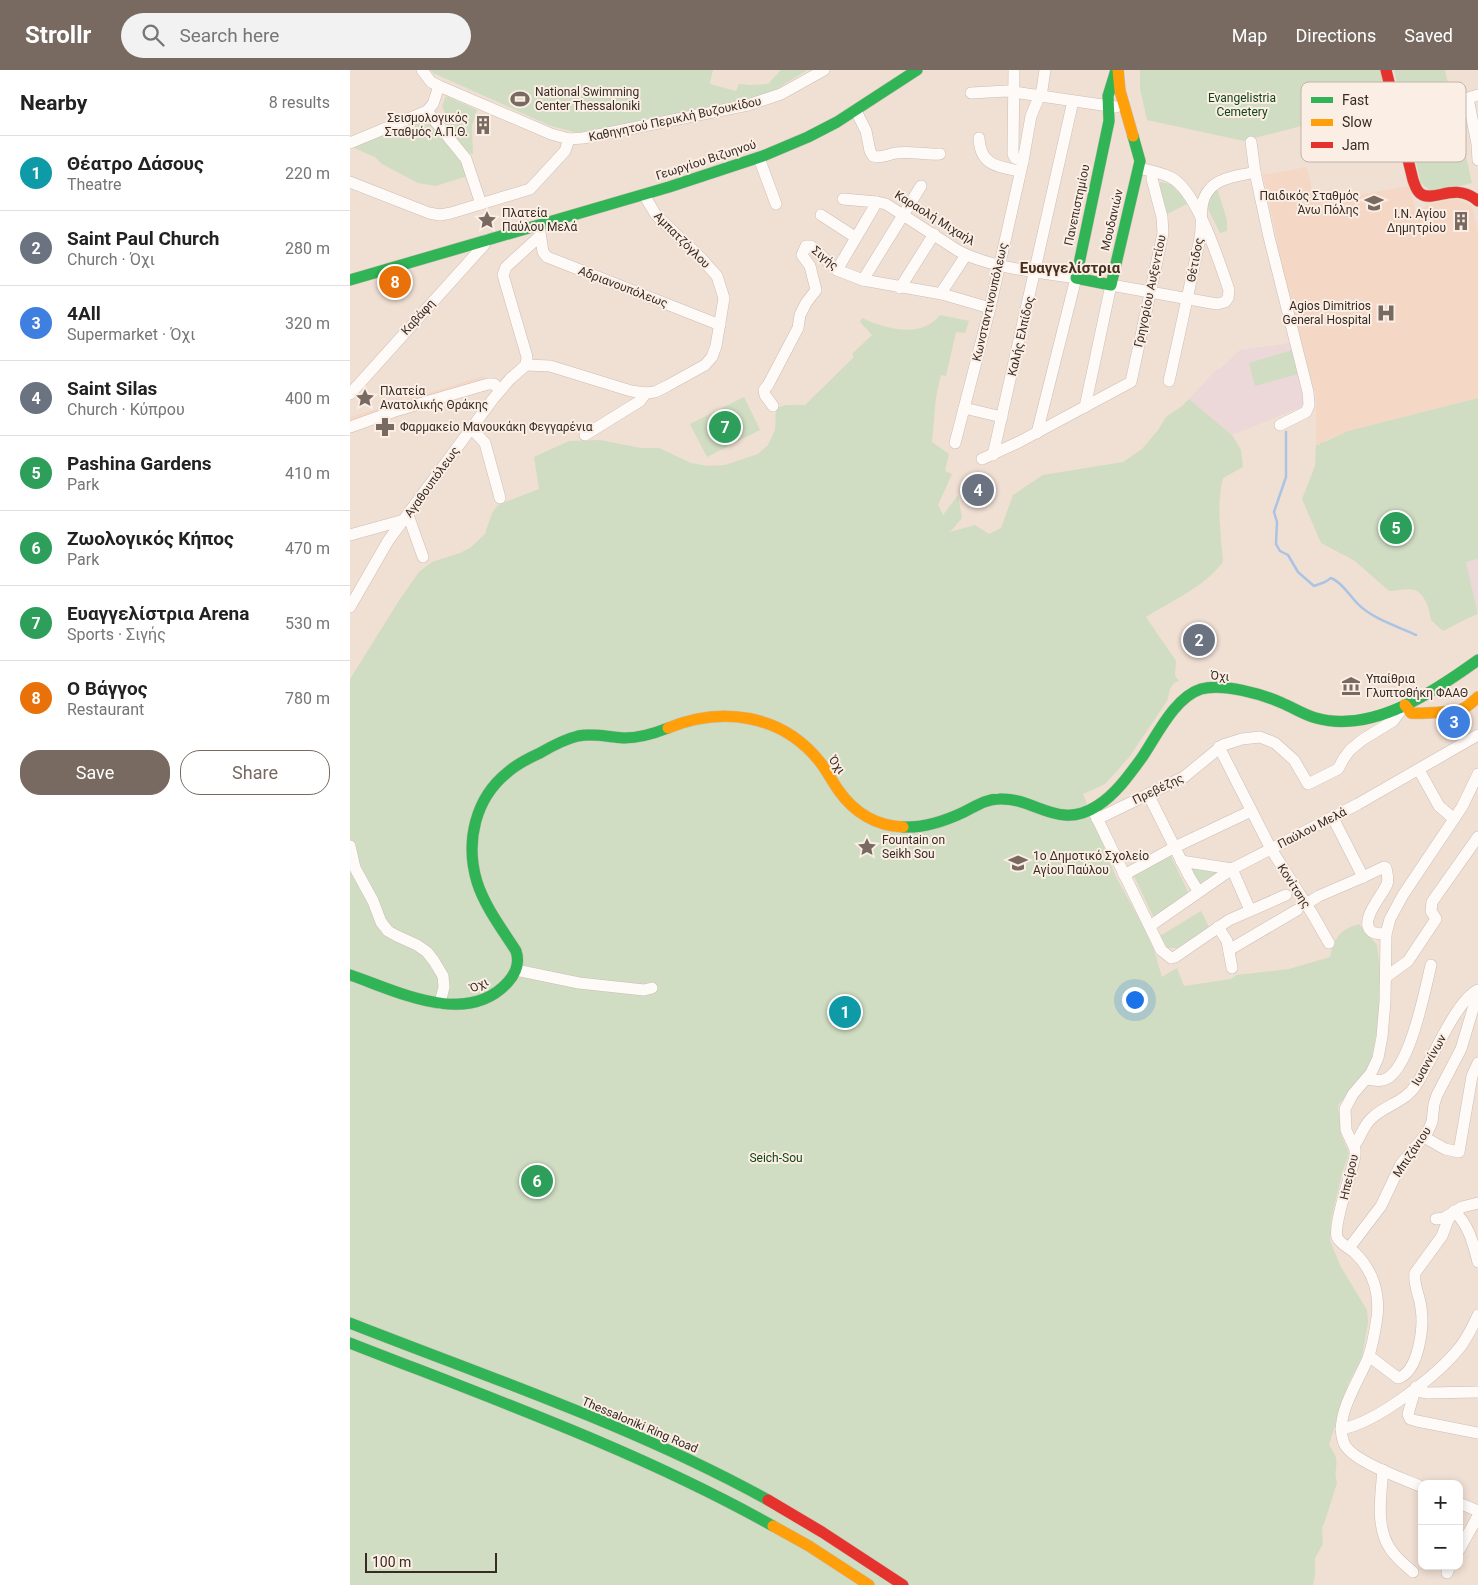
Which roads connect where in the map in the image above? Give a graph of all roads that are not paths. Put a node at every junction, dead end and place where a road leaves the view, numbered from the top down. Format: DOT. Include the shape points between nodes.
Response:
graph roads {
  1 [pos="422,70"];
  2 [pos="824,70"];
  3 [pos="917,70"];
  4 [pos="1014,70"];
  5 [pos="1045,70"];
  6 [pos="1117,70"];
  7 [pos="439,86"];
  8 [pos="1013,92"];
  9 [pos="971,93"];
  10 [pos="1039,95"];
  11 [pos="1473,97"];
  12 [pos="1073,101"];
  13 [pos="1109,106"];
  14 [pos="1125,108"];
  15 [pos="427,111"];
  16 [pos="856,111"];
  17 [pos="980,138"];
  18 [pos="569,139"];
  19 [pos="1250,142"];
  20 [pos="350,143"];
  21 [pos="1477,144"];
  22 [pos="940,154"];
  23 [pos="759,158"];
  24 [pos="1478,160"];
  25 [pos="1409,162"];
  26 [pos="1021,166"];
  27 [pos="1139,168"];
  28 [pos="1152,172"];
  29 [pos="1255,172"];
  30 [pos="350,182"];
  31 [pos="921,186"];
  32 [pos="644,195"];
  33 [pos="843,199"];
  34 [pos="1478,201"];
  35 [pos="877,202"];
  36 [pos="481,204"];
  37 [pos="776,204"];
  38 [pos="903,214"];
  39 [pos="822,215"];
  40 [pos="1202,220"];
  41 [pos="540,231"];
  42 [pos="934,234"];
  43 [pos="855,237"];
  44 [pos="486,240"];
  45 [pos="445,251"];
  46 [pos="966,255"];
  47 [pos="1000,265"];
  48 [pos="837,270"];
  49 [pos="1036,272"];
  50 [pos="458,273"];
  51 [pos="1076,278"];
  52 [pos="350,280"];
  53 [pos="863,280"];
  54 [pos="1111,285"];
  55 [pos="900,288"];
  56 [pos="1151,292"];
  57 [pos="942,294"];
  58 [pos="1187,298"];
  59 [pos="990,308"];
  60 [pos="720,325"];
  61 [pos="526,366"];
  62 [pos="1169,381"];
  63 [pos="500,390"];
  64 [pos="646,393"];
  65 [pos="350,394"];
  66 [pos="773,406"];
  67 [pos="1085,406"];
  68 [pos="964,408"];
  69 [pos="1002,417"];
  70 [pos="1280,425"];
  71 [pos="350,426"];
  72 [pos="471,428"];
  73 [pos="1037,433"];
  74 [pos="586,435"];
  75 [pos="955,443"];
  76 [pos="500,498"];
  77 [pos="406,517"];
  78 [pos="350,535"];
  79 [pos="423,557"];
  80 [pos="350,607"];
  81 [pos="1478,660"];
  82 [pos="1446,683"];
  83 [pos="1477,703"];
  84 [pos="1405,705"];
  85 [pos="1448,711"];
  86 [pos="1478,735"];
  87 [pos="1219,747"];
  88 [pos="1419,770"];
  89 [pos="1478,774"];
  90 [pos="1148,794"];
  91 [pos="1093,808"];
  92 [pos="1251,810"];
  93 [pos="1333,818"];
  94 [pos="1454,818"];
  95 [pos="1098,819"];
  96 [pos="1478,837"];
  97 [pos="350,846"];
  98 [pos="1175,847"];
  99 [pos="1271,849"];
  100 [pos="1181,861"];
  101 [pos="1232,868"];
  102 [pos="1124,875"];
  103 [pos="1364,878"];
  104 [pos="1198,891"];
  105 [pos="1286,895"];
  106 [pos="1301,907"];
  107 [pos="1250,910"];
  108 [pos="1150,926"];
  109 [pos="1218,927"];
  110 [pos="1386,934"];
  111 [pos="1328,943"];
  112 [pos="1229,950"];
  113 [pos="1431,965"];
  114 [pos="1232,968"];
  115 [pos="516,970"];
  116 [pos="350,974"];
  117 [pos="1386,977"];
  118 [pos="652,988"];
  119 [pos="1478,991"];
  120 [pos="440,1003"];
  121 [pos="1478,1063"];
  122 [pos="1367,1079"];
  123 [pos="1424,1137"];
  124 [pos="1354,1146"];
  125 [pos="1478,1203"];
  126 [pos="1454,1211"];
  127 [pos="1436,1219"];
  128 [pos="1349,1248"];
  129 [pos="1478,1262"];
  130 [pos="1478,1315"];
  131 [pos="350,1324"];
  132 [pos="350,1343"];
  133 [pos="1368,1356"];
  134 [pos="1416,1387"];
  135 [pos="1478,1392"];
  136 [pos="1342,1429"];
  137 [pos="1478,1432"];
  138 [pos="1383,1470"];
  139 [pos="1418,1485"];
  140 [pos="1463,1505"];
  141 [pos="1478,1511"];
  142 [pos="1478,1516"];
  143 [pos="1463,1543"];
  144 [pos="1413,1572"];
  145 [pos="869,1585"];
  146 [pos="903,1585"];
  1 -- 7 [label="street" via="431,82"];
  2 -- 18 [label="street, Καθηγητού Περικλή Βυζουκίδου" via="764,101 609,134"];
  3 -- 16 [label="main road, Γεωργίου Βιζυηνού"];
  4 -- 8 [label="street"];
  5 -- 10 [label="street, Κωνσταντινουπόλεως"];
  6 -- 13 [label="main road, Πανεπιστημίου" via="1110,89"];
  6 -- 14 [label="main road, Μουδανιών"];
  7 -- 15 [label="street"];
  7 -- 18 [label="street, Καθηγητού Περικλή Βυζουκίδου"];
  8 -- 9 [label="street"];
  8 -- 10 [label="street"];
  8 -- 26 [label="street" via="1013,154"];
  10 -- 12 [label="street"];
  10 -- 26 [label="street, Κωνσταντινουπόλεως" via="1031,113"];
  11 -- 21 [label="street"];
  12 -- 13 [label="street"];
  12 -- 49 [label="street, Καλής Ελπίδος"];
  13 -- 14 [label="street"];
  13 -- 51 [label="main road, Πανεπιστημίου" via="1109,121"];
  14 -- 27 [label="main road, Μουδανιών" via="1140,157"];
  15 -- 20 [label="street"];
  15 -- 36 [label="street" via="466,159"];
  16 -- 22 [label="street" via="873,156"];
  16 -- 23 [label="main road, Γεωργίου Βιζυηνού" via="812,136"];
  17 -- 26 [label="street" via="983,154 989,162 1000,167"];
  18 -- 36 [label="street" via="565,151 532,188"];
  19 -- 29 [label="street"];
  21 -- 24 [label="street"];
  23 -- 32 [label="main road, Γεωργίου Βιζυηνού"];
  23 -- 37 [label="street"];
  25 -- 34 [label="main road" via="1413,180 1423,195 1466,192"];
  26 -- 47 [label="street, Κωνσταντινουπόλεως"];
  27 -- 28 [label="street"];
  27 -- 54 [label="main road, Μουδανιών"];
  28 -- 40 [label="street" via="1178,182"];
  28 -- 56 [label="street, Γρηγορίου Αυξεντίου" via="1163,229"];
  29 -- 40 [label="street, Θέτιδος" via="1214,185 1204,198"];
  29 -- 70 [label="street" via="1309,396 1306,412"];
  30 -- 36 [label="street" via="440,214"];
  31 -- 38 [label="street"];
  32 -- 41 [label="main road, Γεωργίου Βιζυηνού"];
  32 -- 60 [label="street, Αμπατζόγλου" via="652,211 717,276 724,298"];
  33 -- 35 [label="street, Καραολή Μιχαήλ"];
  35 -- 38 [label="street, Καραολή Μιχαήλ"];
  35 -- 43 [label="street"];
  38 -- 42 [label="street, Καραολή Μιχαήλ"];
  38 -- 53 [label="street"];
  39 -- 43 [label="street"];
  40 -- 58 [label="street, Θέτιδος"];
  40 -- 58 [label="street, Καραολή Μιχαήλ" via="1229,291 1228,299 1219,304"];
  41 -- 44 [label="main road, Γεωργίου Βιζυηνού"];
  41 -- 60 [label="street, Αδριανουπόλεως" via="544,252 552,260"];
  41 -- 61 [label="street" via="506,267 503,275 527,357"];
  42 -- 46 [label="street, Καραολή Μιχαήλ"];
  42 -- 55 [label="street"];
  43 -- 48 [label="street"];
  44 -- 45 [label="main road, Γεωργίου Βιζυηνού"];
  44 -- 50 [label="street, Καβάφη"];
  45 -- 50 [label="street" via="458,260"];
  45 -- 52 [label="main road"];
  46 -- 47 [label="street, Καραολή Μιχαήλ"];
  46 -- 57 [label="street"];
  47 -- 49 [label="street, Καραολή Μιχαήλ"];
  47 -- 59 [label="street, Κωνσταντινουπόλεως"];
  48 -- 53 [label="street, Σιγής"];
  48 -- 66 [label="street, Σιγής" via="811,246 804,248 802,255 810,266 816,290 806,303 798,328 764,390"];
  49 -- 51 [label="street, Καραολή Μιχαήλ"];
  49 -- 69 [label="street, Καλής Ελπίδος"];
  50 -- 65 [label="street, Καβάφη"];
  51 -- 54 [label="main road, Καραολή Μιχαήλ"];
  51 -- 73 [label="street, Πανεπιστημίου"];
  53 -- 55 [label="street, Σιγής"];
  54 -- 56 [label="street, Καραολή Μιχαήλ"];
  54 -- 67 [label="street, Μουδανιών"];
  55 -- 57 [label="street, Σιγής"];
  56 -- 58 [label="street, Καραολή Μιχαήλ"];
  56 -- 67 [label="street, Γρηγορίου Αυξεντίου" via="1131,382"];
  57 -- 59 [label="street, Σιγής"];
  58 -- 62 [label="street, Θέτιδος"];
  59 -- 68 [label="street, Κωνσταντινουπόλεως"];
  60 -- 64 [label="street, Αμπατζόγλου" via="714,352 705,365 661,389"];
  61 -- 63 [label="street, Αγαθουπόλεως"];
  61 -- 64 [label="street" via="550,366"];
  63 -- 71 [label="street" via="494,384 488,384"];
  63 -- 72 [label="street, Αγαθουπόλεως"];
  64 -- 74 [label="street, Αμπατζόγλου" via="640,401"];
  67 -- 73 [label="street"];
  68 -- 69 [label="street"];
  68 -- 75 [label="street, Κωνσταντινουπόλεως"];
  69 -- 73 [label="street, Καλής Ελπίδος" via="988,457"];
  72 -- 76 [label="street" via="485,443"];
  72 -- 77 [label="street, Αγαθουπόλεως"];
  77 -- 78 [label="street"];
  77 -- 79 [label="street"];
  77 -- 80 [label="street, Αγαθουπόλεως" via="383,549"];
  81 -- 82 [label="main road, Όχι"];
  82 -- 84 [label="main road, Όχι"];
  82 -- 85 [label="main road" via="1440,698"];
  83 -- 85 [label="main road" via="1461,711"];
  84 -- 85 [label="main road" via="1414,714"];
  84 -- 87 [label="street, Πρεβέζης" via="1393,721 1350,750 1338,770 1308,784 1294,760 1270,740 1242,738"];
  84 -- 91 [label="main road, Όχι" via="1353,721 1333,721 1310,717 1261,696 1219,688 1202,689 1177,706 1133,771"];
  86 -- 88 [label="street, Παύλου Μελά"];
  87 -- 90 [label="street, Πρεβέζης" via="1190,773"];
  87 -- 92 [label="street, Κονίτσης"];
  88 -- 93 [label="street, Παύλου Μελά"];
  88 -- 94 [label="street" via="1439,806"];
  89 -- 94 [label="street, Ηπείρου"];
  90 -- 95 [label="street, Πρεβέζης"];
  90 -- 98 [label="street"];
  91 -- 95 [label="street"];
  91 -- 115 [label="main road, Όχι" via="1062,816 1015,801 996,799 930,824 893,826 868,818 851,805 803,745 785,732 754,720 710,716 632,738 577,736 532,756 506,772 490,789 476,816 472,853 476,878 484,900 517,954"];
  92 -- 98 [label="street"];
  92 -- 99 [label="street, Κονίτσης"];
  93 -- 99 [label="street, Παύλου Μελά"];
  93 -- 103 [label="street"];
  94 -- 110 [label="street, Ηπείρου" via="1396,906"];
  95 -- 102 [label="street"];
  96 -- 117 [label="street" via="1432,902 1431,911 1436,919 1408,961"];
  97 -- 120 [label="street" via="355,868 381,922 388,931 427,952 443,976"];
  98 -- 100 [label="street"];
  98 -- 102 [label="street"];
  99 -- 101 [label="street, Παύλου Μελά"];
  99 -- 106 [label="street, Κονίτσης"];
  100 -- 101 [label="street"];
  100 -- 104 [label="street"];
  101 -- 104 [label="street, Παύλου Μελά"];
  101 -- 107 [label="street"];
  102 -- 108 [label="street"];
  103 -- 106 [label="street"];
  103 -- 110 [label="street" via="1385,868 1387,883 1368,923 1371,931"];
  104 -- 108 [label="street, Παύλου Μελά"];
  105 -- 107 [label="street"];
  106 -- 111 [label="street, Κονίτσης"];
  106 -- 112 [label="street"];
  107 -- 109 [label="street"];
  108 -- 109 [label="street" via="1162,952 1171,958"];
  109 -- 112 [label="street"];
  110 -- 117 [label="street, Ηπείρου"];
  112 -- 114 [label="street"];
  113 -- 122 [label="street" via="1416,1027 1398,1068 1387,1079"];
  115 -- 118 [label="street" via="579,983 644,990"];
  115 -- 120 [label="main road, Όχι" via="502,988 482,1001 463,1005"];
  116 -- 120 [label="main road, Όχι"];
  117 -- 122 [label="street, Ηπείρου" via="1380,1049 1375,1068"];
  119 -- 123 [label="street, Μπιζάνιου" via="1461,1049 1437,1095 1432,1122"];
  119 -- 124 [label="street, Ιωαννίνων" via="1467,998 1457,1013 1412,1090 1372,1118"];
  121 -- 123 [label="street" via="1472,1076 1459,1152"];
  122 -- 124 [label="street, Ηπείρου" via="1352,1094 1345,1110 1346,1130"];
  123 -- 128 [label="street, Μπιζάνιου" via="1400,1166 1381,1206"];
  124 -- 128 [label="street, Ηπείρου" via="1355,1156 1337,1232 1338,1239"];
  125 -- 126 [label="street"];
  126 -- 127 [label="street"];
  126 -- 129 [label="street" via="1467,1228"];
  126 -- 133 [label="street" via="1415,1274 1422,1326 1419,1346 1411,1365 1399,1378"];
  128 -- 133 [label="street, Ηπείρου" via="1366,1266 1377,1291 1377,1317"];
  130 -- 134 [label="street" via="1456,1352"];
  131 -- 146 [label="main road, Thessaloniki Ring Road" via="589,1417 681,1457 784,1510"];
  132 -- 145 [label="main road" via="554,1424 681,1479 807,1545"];
  133 -- 136 [label="street, Ηπείρου" via="1350,1397"];
  134 -- 135 [label="street" via="1428,1393"];
  134 -- 136 [label="street" via="1369,1420"];
  134 -- 137 [label="street" via="1408,1412 1410,1419"];
  136 -- 138 [label="street, Ηπείρου" via="1346,1448"];
  138 -- 139 [label="street"];
  138 -- 144 [label="street" via="1381,1504 1384,1536 1395,1556"];
  140 -- 141 [label="street"];
  142 -- 143 [label="street"];
}
